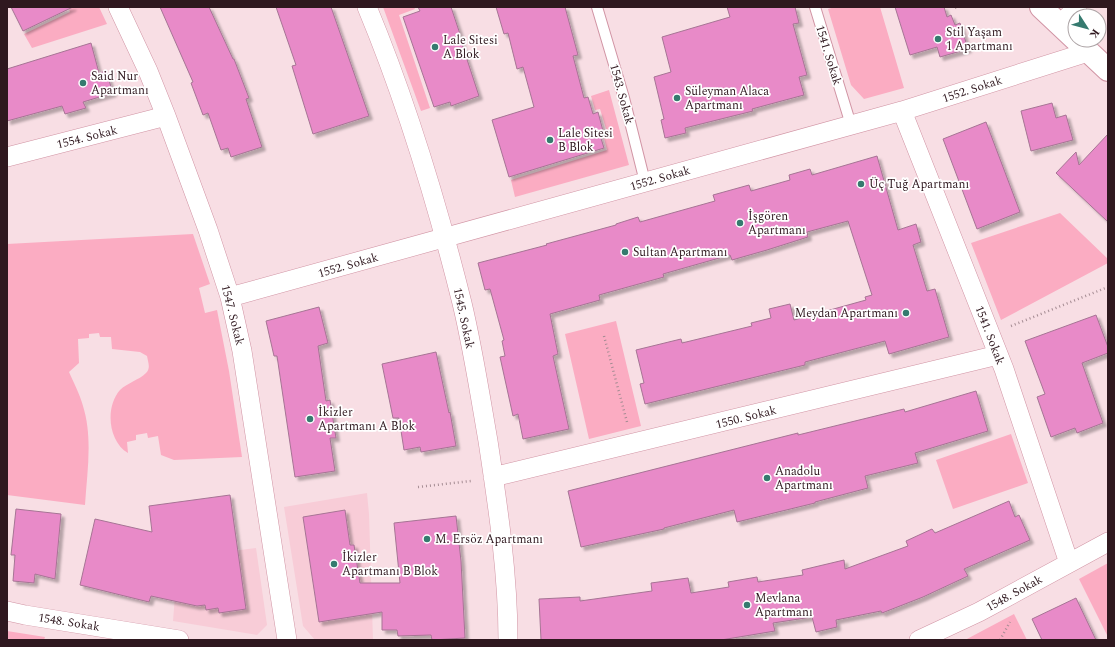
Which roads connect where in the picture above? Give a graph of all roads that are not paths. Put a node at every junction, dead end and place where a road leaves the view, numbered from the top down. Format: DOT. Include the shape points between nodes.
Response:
graph roads {
  1 [pos="118,7"];
  2 [pos="367,7"];
  3 [pos="597,7"];
  4 [pos="815,7"];
  5 [pos="1041,7"];
  6 [pos="1067,31"];
  7 [pos="1067,42"];
  8 [pos="1085,48"];
  9 [pos="1108,70"];
  10 [pos="902,111"];
  11 [pos="166,116"];
  12 [pos="851,125"];
  13 [pos="7,157"];
  14 [pos="645,182"];
  15 [pos="445,238"];
  16 [pos="230,297"];
  17 [pos="998,355"];
  18 [pos="493,477"];
  19 [pos="1108,542"];
  20 [pos="1069,563"];
  21 [pos="7,611"];
  22 [pos="924,639"];
  23 [pos="179,640"];
  24 [pos="287,640"];
  25 [pos="508,640"];
  1 -- 11 [label="street, 1547. Sokak"];
  2 -- 15 [label="street, 1545. Sokak" via="420,153"];
  3 -- 14 [label="lane, 1543. Sokak"];
  4 -- 12 [label="lane, 1541. Sokak"];
  5 -- 6 [label="street"];
  7 -- 10 [label="street, 1552. Sokak"];
  8 -- 9 [label="street"];
  10 -- 12 [label="street, 1552. Sokak"];
  10 -- 17 [label="street, 1541. Sokak"];
  11 -- 13 [label="street, 1554. Sokak"];
  11 -- 16 [label="street, 1547. Sokak"];
  12 -- 14 [label="street, 1552. Sokak"];
  14 -- 15 [label="street, 1552. Sokak"];
  15 -- 16 [label="street, 1552. Sokak"];
  15 -- 18 [label="street, 1545. Sokak" via="479,385"];
  16 -- 24 [label="street, 1547. Sokak" via="242,351"];
  17 -- 18 [label="street, 1550. Sokak"];
  17 -- 20 [label="street, 1541. Sokak"];
  18 -- 25 [label="street, 1545. Sokak" via="503,551"];
  19 -- 20 [label="street, 1548. Sokak"];
  20 -- 22 [label="street, 1548. Sokak"];
  21 -- 23 [label="street, 1548. Sokak"];
}
